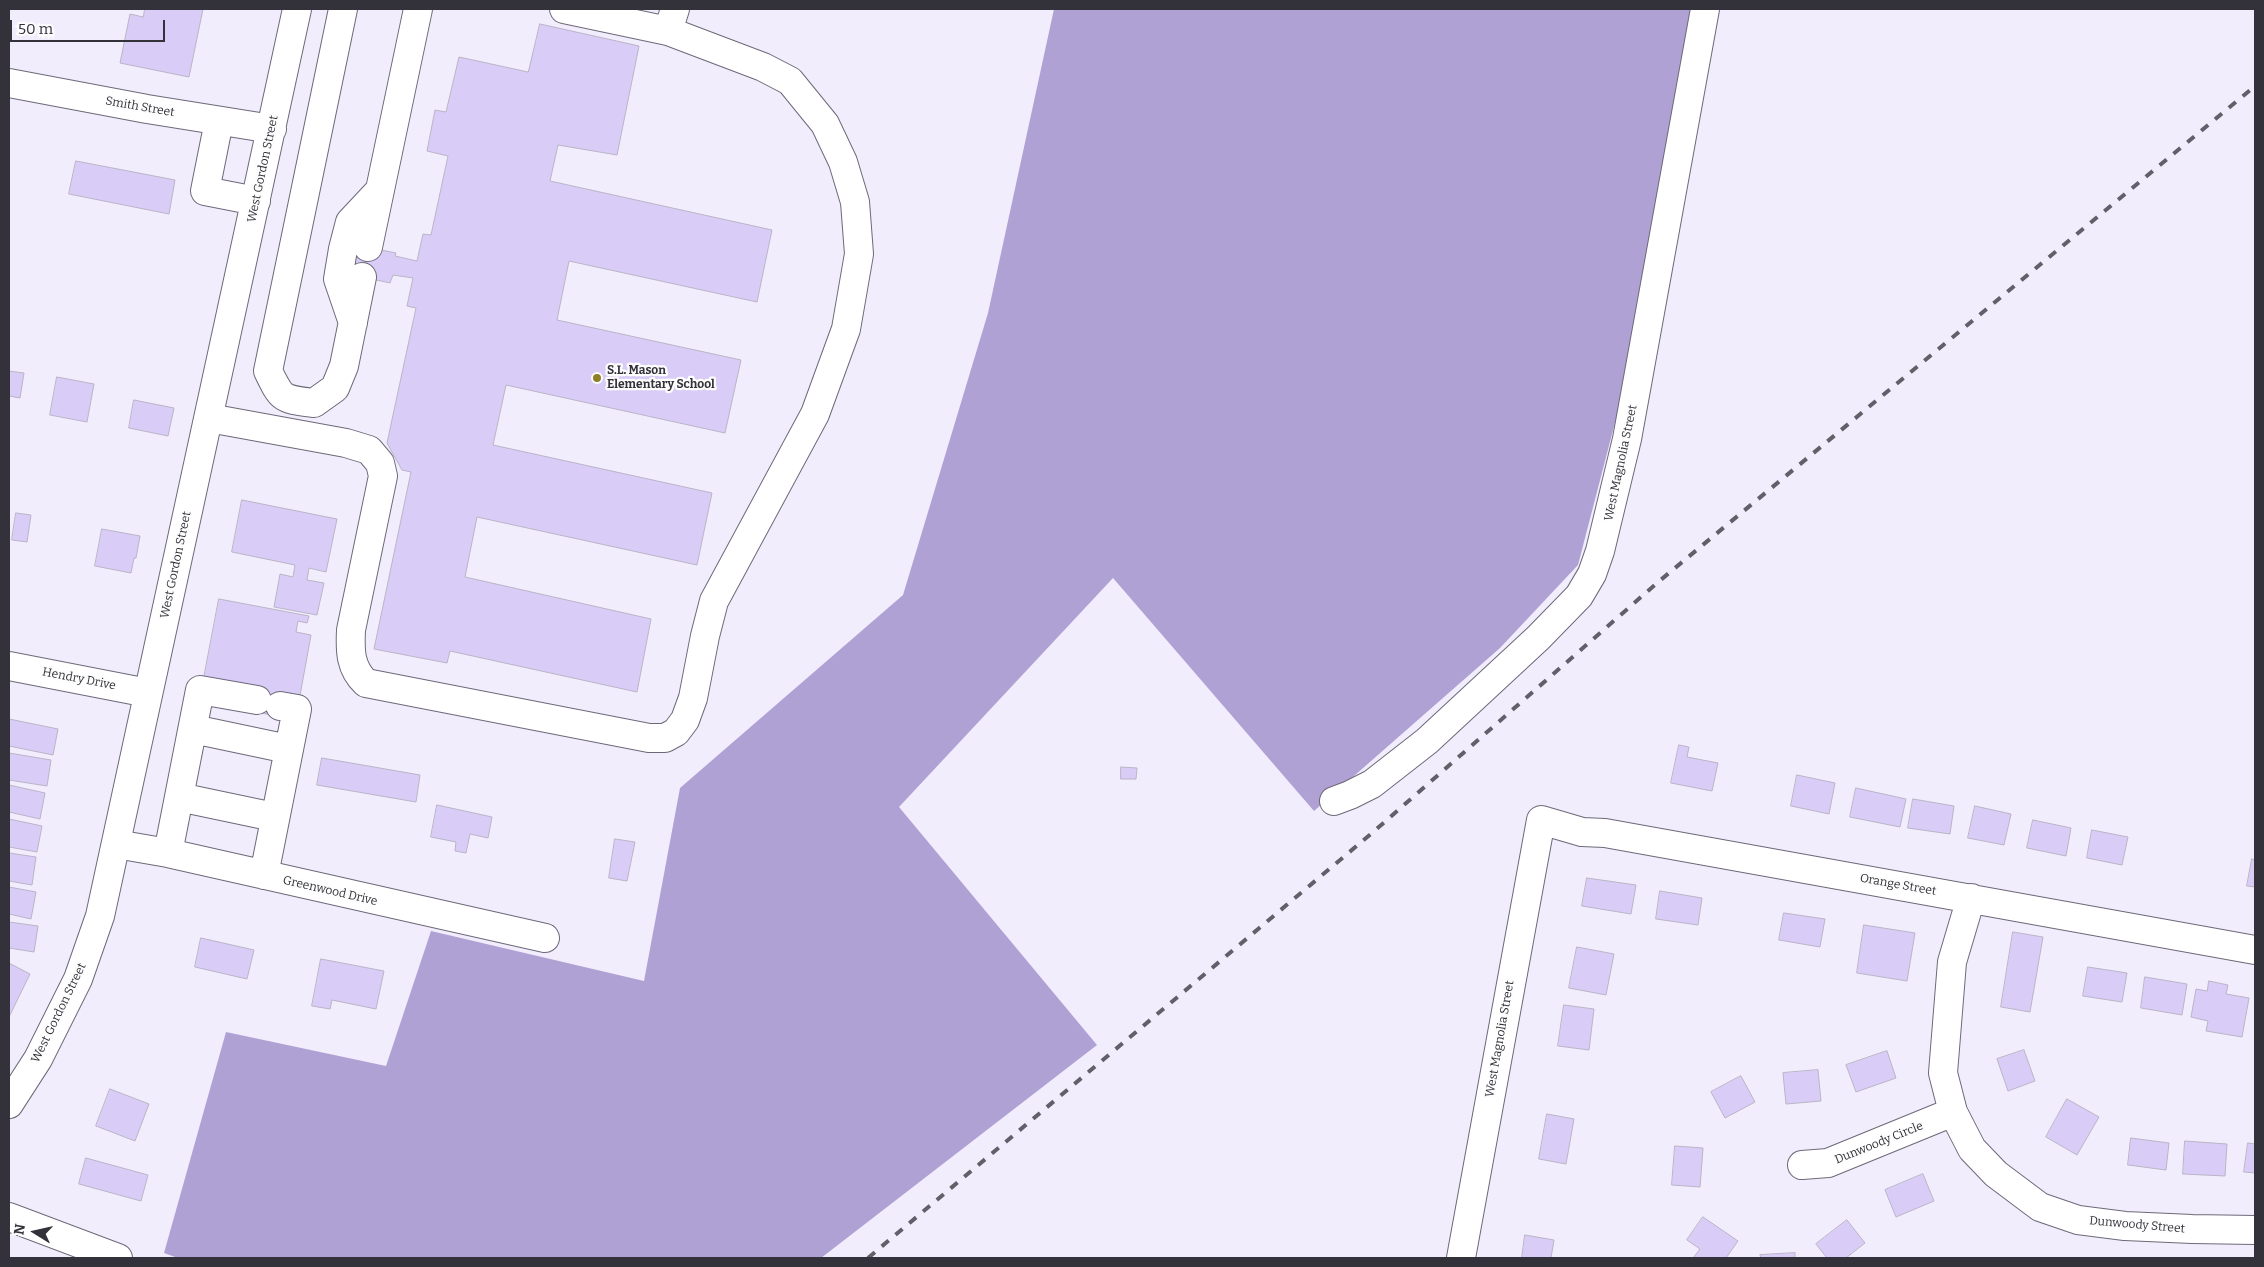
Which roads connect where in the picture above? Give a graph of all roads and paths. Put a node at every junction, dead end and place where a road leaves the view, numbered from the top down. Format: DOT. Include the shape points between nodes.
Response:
graph roads {
  1 [pos="297,9"];
  2 [pos="342,9"];
  3 [pos="418,9"];
  4 [pos="564,9"];
  5 [pos="1705,9"];
  6 [pos="671,20"];
  7 [pos="9,83"];
  8 [pos="219,121"];
  9 [pos="272,129"];
  10 [pos="380,190"];
  11 [pos="256,201"];
  12 [pos="368,247"];
  13 [pos="362,277"];
  14 [pos="353,324"];
  15 [pos="293,401"];
  16 [pos="209,418"];
  17 [pos="287,432"];
  18 [pos="9,666"];
  19 [pos="148,693"];
  20 [pos="192,729"];
  21 [pos="288,749"];
  22 [pos="179,797"];
  23 [pos="1334,801"];
  24 [pos="274,817"];
  25 [pos="1541,820"];
  26 [pos="116,844"];
  27 [pos="168,853"];
  28 [pos="264,875"];
  29 [pos="1971,898"];
  30 [pos="545,938"];
  31 [pos="2255,950"];
  32 [pos="9,1104"];
  33 [pos="1953,1112"];
  34 [pos="1802,1165"];
  35 [pos="9,1217"];
  36 [pos="2255,1230"];
  37 [pos="118,1258"];
  38 [pos="1461,1258"];
  1 -- 9 [label="street, West Gordon Street"];
  2 -- 15 [label="street" via="268,371 279,394"];
  3 -- 10 [label="street"];
  4 -- 6 [label="street"];
  5 -- 23 [label="street, West Magnolia Street" via="1627,439 1612,508 1592,574 1566,610 1427,741 1372,784"];
  6 -- 17 [label="street" via="790,81 825,124 855,202 859,254 846,329 815,414 714,601 693,698 685,720 676,732 665,738 649,738 366,683 357,675 350,656 351,630 383,476 380,463 369,450"];
  7 -- 8 [label="street, Smith Street"];
  8 -- 9 [label="street, Smith Street"];
  8 -- 11 [label="street" via="205,191"];
  9 -- 11 [label="street, West Gordon Street"];
  10 -- 12 [label="street"];
  10 -- 14 [label="street" via="350,222 343,249 338,279"];
  11 -- 16 [label="street, West Gordon Street"];
  13 -- 14 [label="street"];
  14 -- 15 [label="street" via="344,366 335,388 314,403"];
  15 -- 17 [label="street"];
  16 -- 17 [label="street"];
  16 -- 19 [label="street, West Gordon Street"];
  18 -- 19 [label="street, Hendry Drive"];
  19 -- 26 [label="street, West Gordon Street"];
  20 -- 21 [label="street"];
  20 -- 21 [label="street" via="200,690 297,709"];
  20 -- 22 [label="street"];
  21 -- 24 [label="street"];
  22 -- 24 [label="street"];
  22 -- 27 [label="street"];
  24 -- 28 [label="street"];
  25 -- 29 [label="street, Orange Street" via="1582,832"];
  25 -- 38 [label="street, West Magnolia Street"];
  26 -- 27 [label="street, Greenwood Drive"];
  26 -- 32 [label="street, West Gordon Street" via="100,916 78,979 38,1058"];
  27 -- 28 [label="street, Greenwood Drive"];
  28 -- 30 [label="street, Greenwood Drive"];
  29 -- 31 [label="street, Orange Street"];
  29 -- 33 [label="street, Dunwoody Street" via="1952,962 1946,1019 1943,1073"];
  33 -- 34 [label="street, Dunwoody Circle" via="1828,1163"];
  33 -- 36 [label="street, Dunwoody Street" via="1972,1149 1996,1174 2040,1207 2078,1220 2125,1226"];
  35 -- 37 [label="street"];
}
